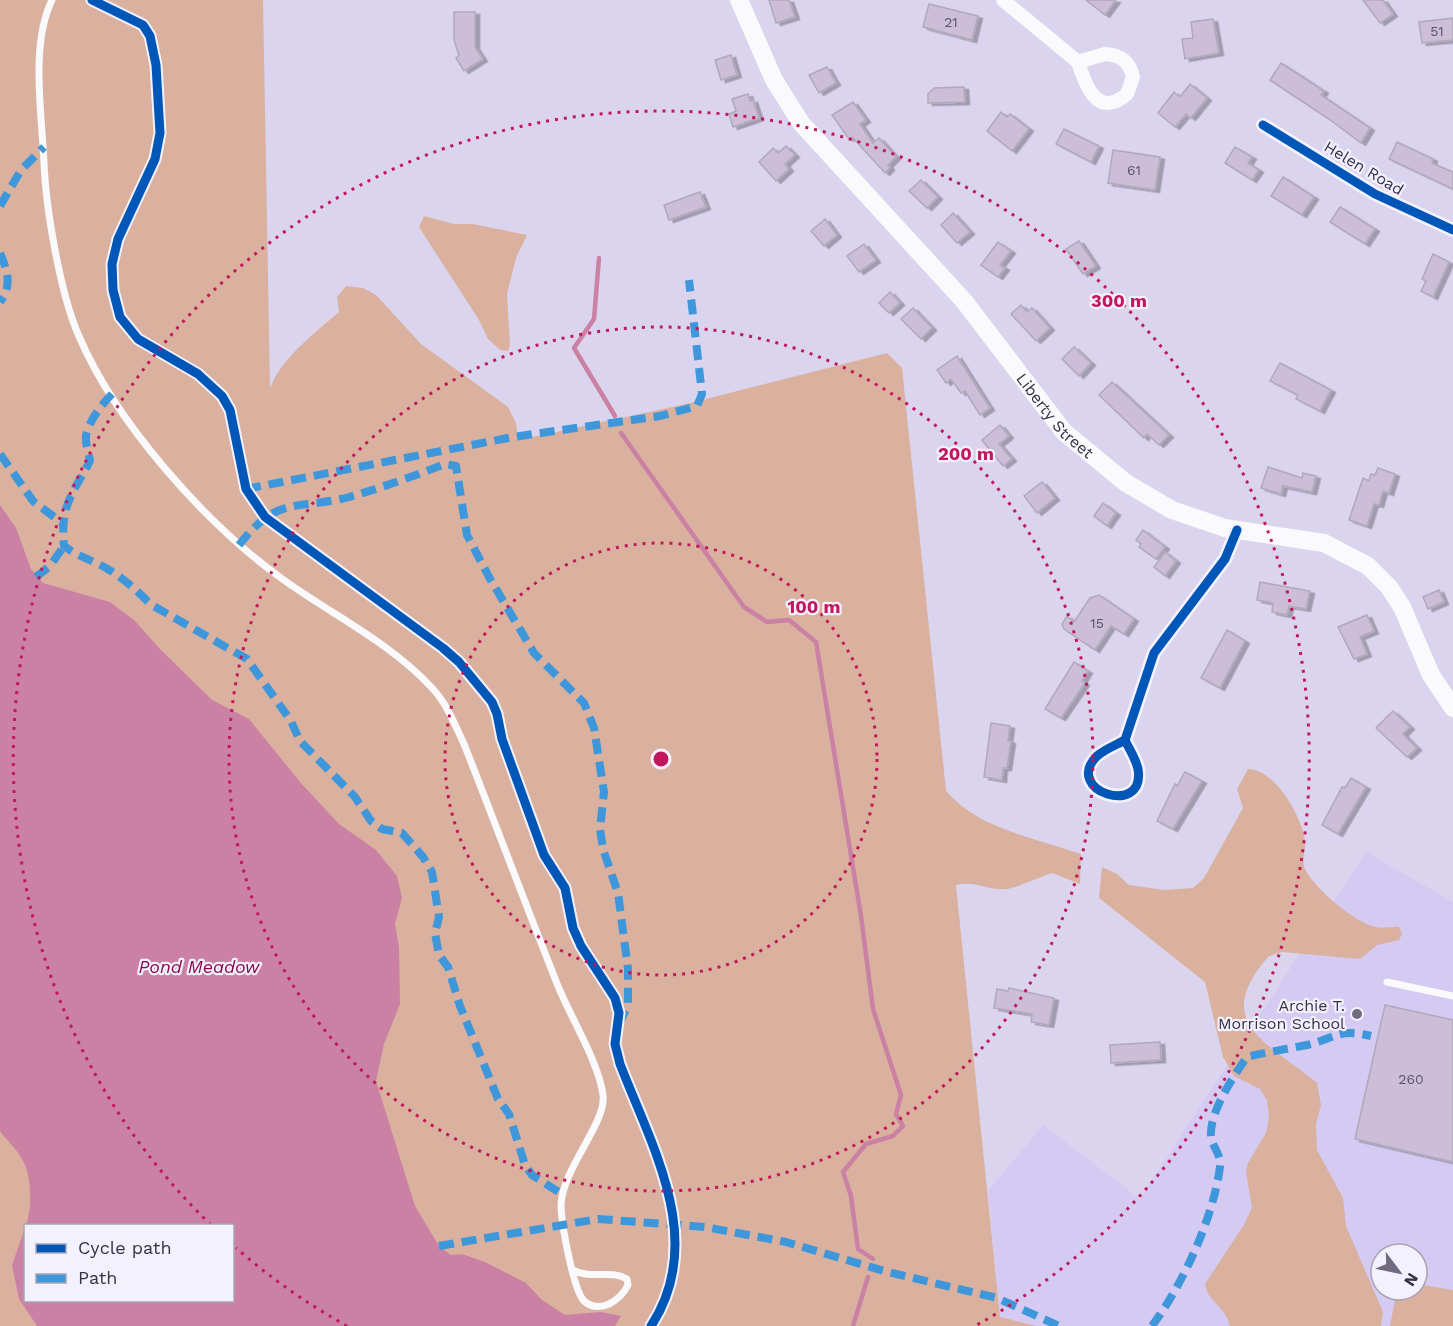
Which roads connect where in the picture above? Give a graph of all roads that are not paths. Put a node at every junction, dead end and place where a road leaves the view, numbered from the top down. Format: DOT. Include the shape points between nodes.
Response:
graph roads {
  1 [pos="52,0"];
  2 [pos="739,0"];
  3 [pos="1003,0"];
  4 [pos="1078,62"];
  5 [pos="1263,124"];
  6 [pos="1453,230"];
  7 [pos="1237,530"];
  8 [pos="1453,708"];
  9 [pos="1125,740"];
  10 [pos="1387,982"];
  11 [pos="1453,996"];
  12 [pos="573,1270"];
  1 -- 12 [label="lane" via="46,12 40,62 45,181 63,283 78,333 122,411 201,508 281,578 407,664 448,710 604,1098 596,1125 581,1148 562,1194 563,1223"];
  2 -- 7 [label="main road, Liberty Street" via="774,80 801,123 964,301 1064,432 1095,460 1161,505 1193,519"];
  3 -- 4 [label="street"];
  5 -- 6 [label="street, Helen Road" via="1381,197"];
  7 -- 8 [label="main road, Liberty Street" via="1324,543 1368,566 1402,607 1431,675"];
  7 -- 9 [label="street" via="1225,560 1154,653"];
  10 -- 11 [label="lane"];
  12 -- 12 [label="lane" via="583,1299 592,1307 615,1301 628,1285 627,1279 617,1274 588,1276"];
}
